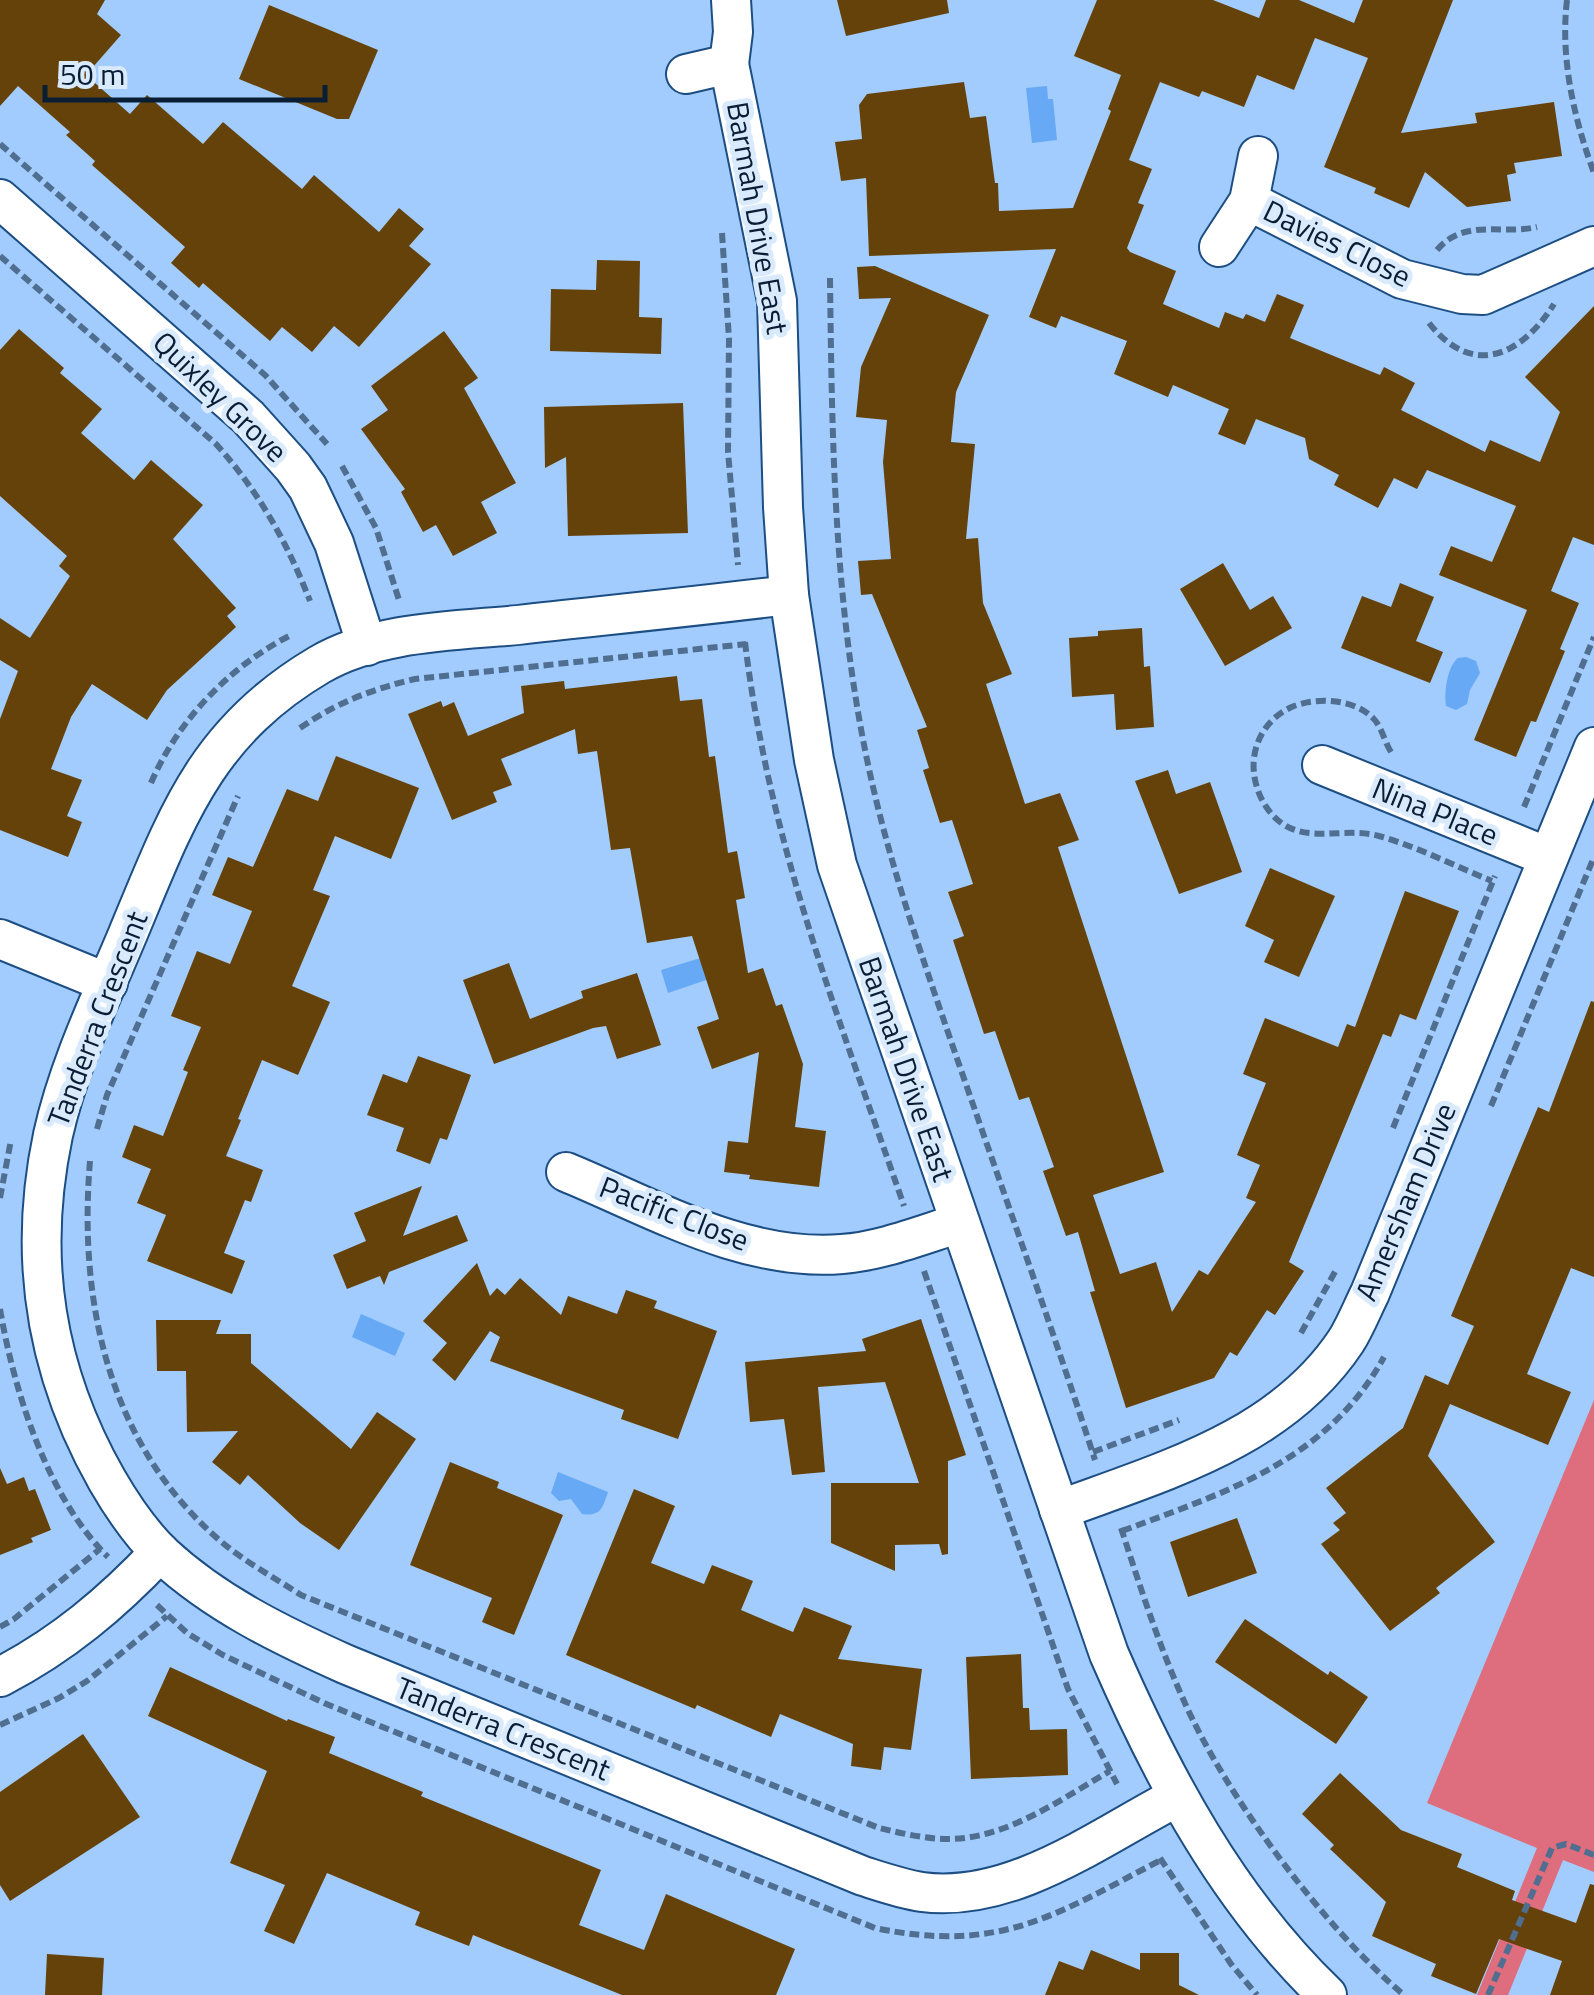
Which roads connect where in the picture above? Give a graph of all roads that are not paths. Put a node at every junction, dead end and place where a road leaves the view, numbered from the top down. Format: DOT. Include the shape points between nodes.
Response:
graph roads {
  1 [pos="730,0"];
  2 [pos="729,64"];
  3 [pos="686,74"];
  4 [pos="1258,156"];
  5 [pos="0,199"];
  6 [pos="1249,201"];
  7 [pos="1594,246"];
  8 [pos="1219,247"];
  9 [pos="789,595"];
  10 [pos="367,646"];
  11 [pos="1594,747"];
  12 [pos="1322,766"];
  13 [pos="1548,857"];
  14 [pos="0,940"];
  15 [pos="108,982"];
  16 [pos="566,1172"];
  17 [pos="960,1223"];
  18 [pos="1059,1510"];
  19 [pos="160,1552"];
  20 [pos="0,1677"];
  21 [pos="1178,1797"];
  22 [pos="1327,1995"];
  1 -- 2 [label="street, Barmah Drive East"];
  2 -- 3 [label="street, Barmah Drive East"];
  2 -- 9 [label="street, Barmah Drive East" via="777,301"];
  4 -- 6 [label="street, Davies Close"];
  5 -- 10 [label="street, Quixley Grove" via="238,408 293,467 334,543"];
  6 -- 7 [label="street, Davies Close" via="1402,279 1462,294 1482,295"];
  6 -- 8 [label="street, Davies Close"];
  9 -- 10 [label="street, Tanderra Crescent"];
  9 -- 17 [label="street, Barmah Drive East" via="837,865"];
  10 -- 15 [label="street, Tanderra Crescent" via="323,662 288,685 254,710 212,758 174,825"];
  11 -- 13 [label="street, Amersham Drive"];
  12 -- 13 [label="street, Nina Place"];
  13 -- 18 [label="street, Amersham Drive" via="1370,1293 1337,1353 1298,1397 1232,1442"];
  14 -- 15 [label="street"];
  15 -- 19 [label="street, Tanderra Crescent" via="54,1132 43,1216 43,1297 78,1426"];
  16 -- 17 [label="street, Pacific Close" via="723,1237 785,1253 868,1250"];
  17 -- 18 [label="street, Barmah Drive East"];
  18 -- 21 [label="street, Barmah Drive East" via="1109,1654"];
  19 -- 20 [label="street" via="63,1641"];
  19 -- 21 [label="street, Tanderra Crescent" via="233,1607 304,1646 895,1886 963,1892 1023,1877"];
  21 -- 22 [label="street, Barmah Drive East" via="1254,1912"];
}
